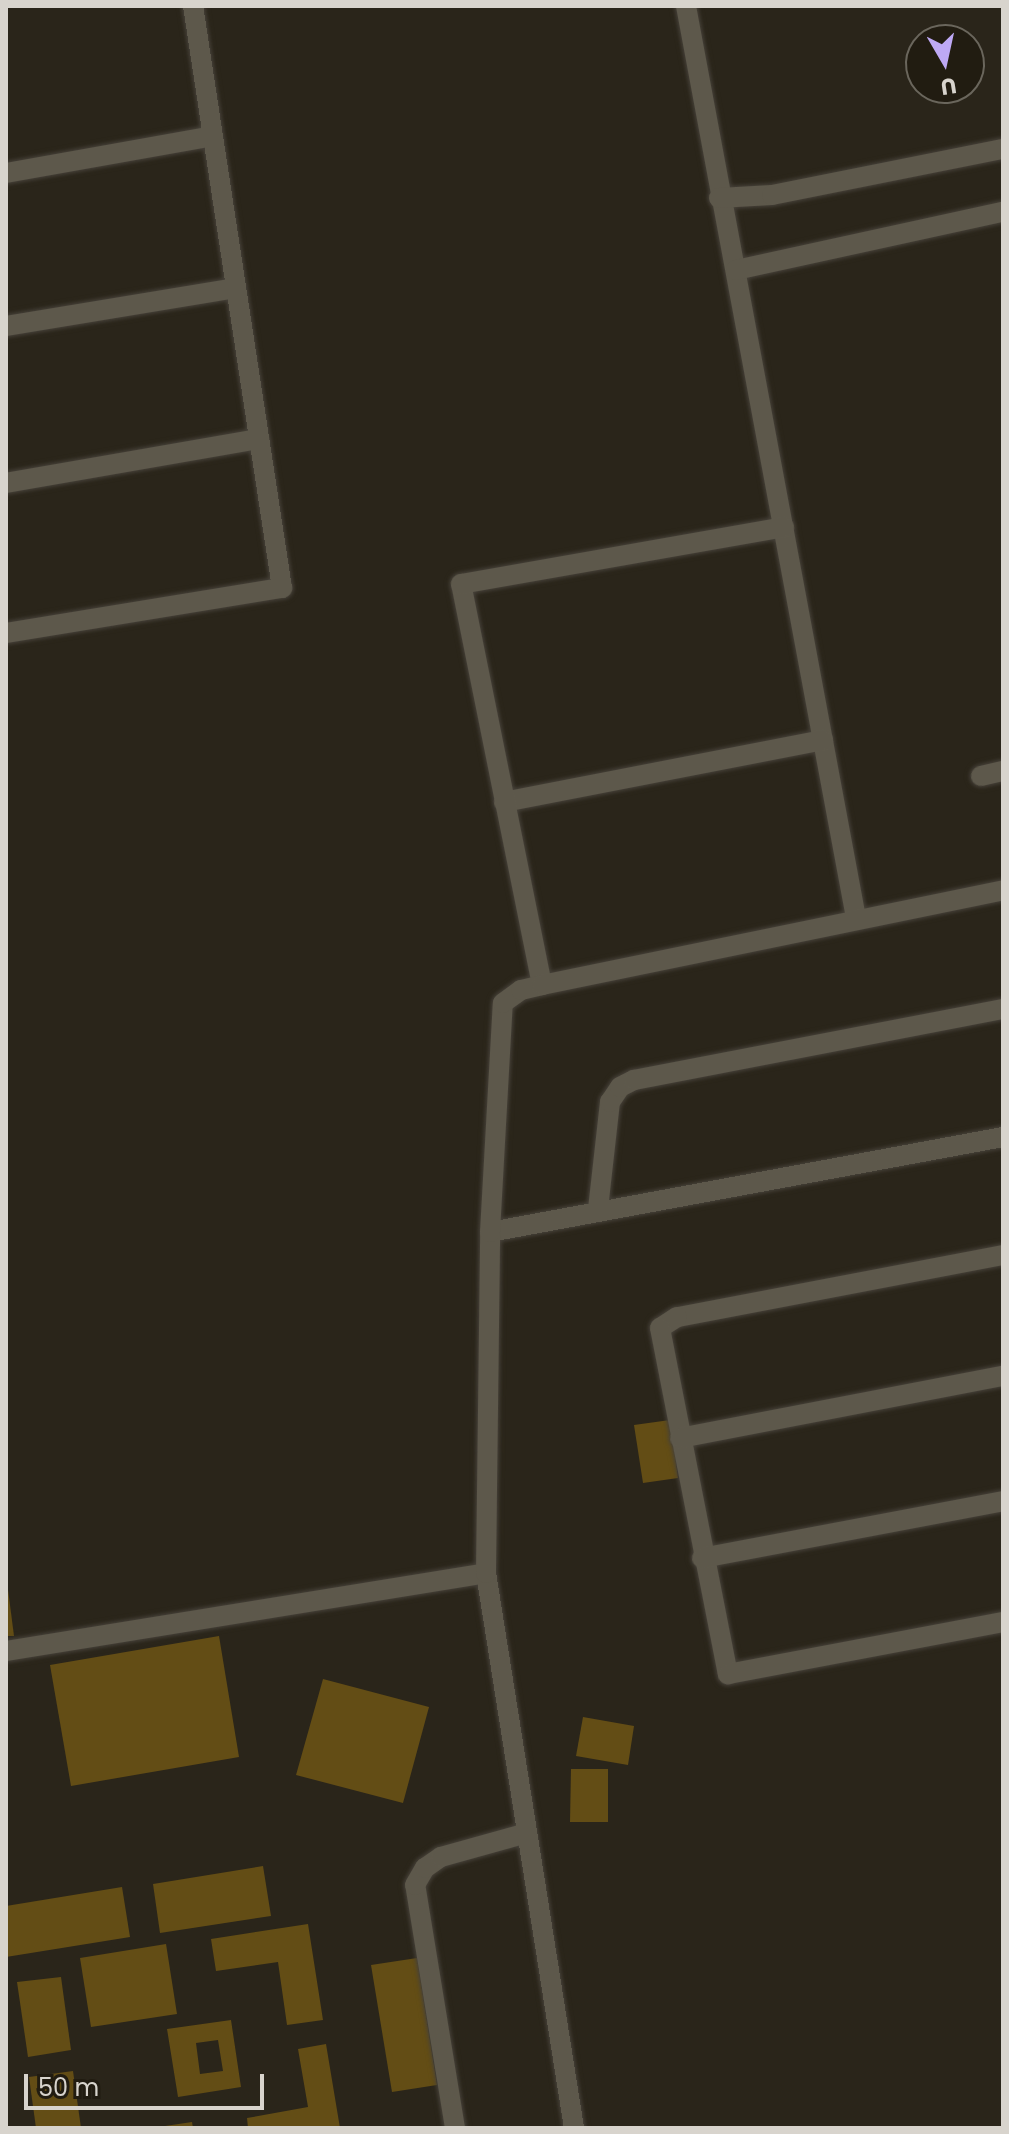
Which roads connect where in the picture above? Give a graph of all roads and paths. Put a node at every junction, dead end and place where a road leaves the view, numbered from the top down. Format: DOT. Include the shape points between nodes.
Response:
graph roads {
  1 [pos="193,6"];
  2 [pos="686,6"];
  3 [pos="213,136"];
  4 [pos="1003,149"];
  5 [pos="6,173"];
  6 [pos="719,198"];
  7 [pos="1003,212"];
  8 [pos="736,270"];
  9 [pos="236,288"];
  10 [pos="6,326"];
  11 [pos="259,439"];
  12 [pos="6,483"];
  13 [pos="784,527"];
  14 [pos="6,633"];
  15 [pos="823,740"];
  16 [pos="1003,771"];
  17 [pos="981,776"];
  18 [pos="504,802"];
  19 [pos="1003,890"];
  20 [pos="856,918"];
  21 [pos="542,985"];
  22 [pos="1003,1009"];
  23 [pos="1003,1137"];
  24 [pos="598,1209"];
  25 [pos="490,1232"];
  26 [pos="1003,1255"];
  27 [pos="1003,1376"];
  28 [pos="680,1438"];
  29 [pos="1003,1501"];
  30 [pos="702,1558"];
  31 [pos="486,1573"];
  32 [pos="1003,1622"];
  33 [pos="6,1651"];
  34 [pos="527,1833"];
  35 [pos="455,2128"];
  36 [pos="574,2128"];
  1 -- 3 [label="street"];
  2 -- 6 [label="street"];
  3 -- 5 [label="street"];
  3 -- 9 [label="street"];
  4 -- 6 [label="street" via="772,195"];
  6 -- 8 [label="street"];
  7 -- 8 [label="street"];
  8 -- 13 [label="street"];
  9 -- 10 [label="street"];
  9 -- 11 [label="street"];
  11 -- 12 [label="street"];
  11 -- 14 [label="street" via="282,588"];
  13 -- 15 [label="street"];
  13 -- 18 [label="street" via="461,584"];
  15 -- 18 [label="street"];
  15 -- 20 [label="street"];
  16 -- 17 [label="street"];
  18 -- 21 [label="street"];
  19 -- 20 [label="street"];
  20 -- 21 [label="street"];
  21 -- 25 [label="street" via="521,990 503,1003"];
  22 -- 24 [label="street" via="634,1080 620,1087 610,1102"];
  23 -- 24 [label="street"];
  24 -- 25 [label="street"];
  25 -- 31 [label="street"];
  26 -- 28 [label="street" via="665,1322 660,1328"];
  27 -- 28 [label="street"];
  28 -- 30 [label="street"];
  29 -- 30 [label="street"];
  30 -- 32 [label="street" via="728,1674"];
  31 -- 33 [label="street"];
  31 -- 34 [label="street"];
  34 -- 35 [label="street" via="441,1857 425,1868 415,1885"];
  34 -- 36 [label="street"];
}
